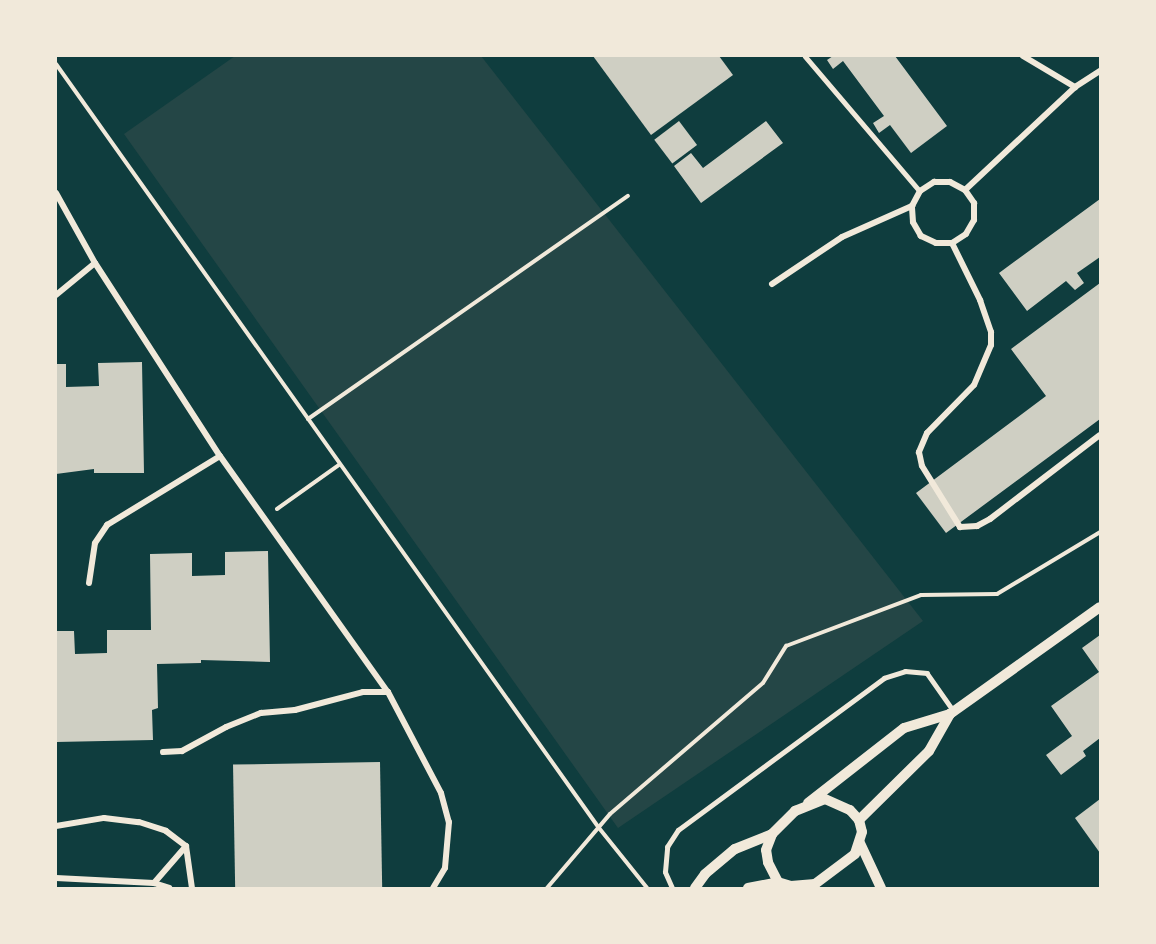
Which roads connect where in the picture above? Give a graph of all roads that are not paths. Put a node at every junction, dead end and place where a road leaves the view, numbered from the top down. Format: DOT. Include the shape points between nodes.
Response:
graph roads {
  1 [pos="805,56"];
  2 [pos="1023,56"];
  3 [pos="1101,71"];
  4 [pos="1075,87"];
  5 [pos="964,189"];
  6 [pos="920,191"];
  7 [pos="56,193"];
  8 [pos="912,206"];
  9 [pos="952,243"];
  10 [pos="95,263"];
  11 [pos="772,284"];
  12 [pos="56,295"];
  13 [pos="1101,435"];
  14 [pos="220,456"];
  15 [pos="89,583"];
  16 [pos="1101,607"];
  17 [pos="388,692"];
  18 [pos="952,712"];
  19 [pos="163,752"];
  20 [pos="808,803"];
  21 [pos="859,820"];
  22 [pos="56,826"];
  23 [pos="772,834"];
  24 [pos="860,843"];
  25 [pos="186,846"];
  26 [pos="56,878"];
  27 [pos="778,882"];
  28 [pos="154,883"];
  29 [pos="169,888"];
  30 [pos="192,888"];
  31 [pos="433,888"];
  32 [pos="672,888"];
  33 [pos="695,888"];
  34 [pos="748,888"];
  35 [pos="804,888"];
  36 [pos="881,888"];
  1 -- 6 [label="lane"];
  2 -- 4 [label="street"];
  3 -- 4 [label="street"];
  4 -- 5 [label="street"];
  5 -- 6 [label="street" via="950,182 934,182"];
  5 -- 9 [label="street" via="974,204 974,220 966,234"];
  6 -- 8 [label="street"];
  7 -- 10 [label="street"];
  8 -- 9 [label="street" via="913,222 921,236 936,243"];
  8 -- 11 [label="street" via="842,237"];
  9 -- 13 [label="street" via="980,300 991,332 991,345 974,385 919,443 922,466 960,527 977,526"];
  10 -- 12 [label="street"];
  10 -- 14 [label="street"];
  14 -- 15 [label="street" via="106,525 95,543"];
  14 -- 17 [label="street"];
  16 -- 18 [label="street"];
  17 -- 19 [label="street" via="363,693 295,710 261,713 182,751"];
  17 -- 31 [label="street" via="441,793 449,822 445,868"];
  18 -- 20 [label="street" via="904,728"];
  18 -- 21 [label="street" via="929,751"];
  18 -- 32 [label="lane" via="927,673 905,670 884,678 678,830 668,847 665,872"];
  20 -- 21 [label="street" via="825,799 837,802"];
  20 -- 23 [label="street"];
  21 -- 24 [label="street"];
  22 -- 25 [label="street" via="104,818 139,822 166,831"];
  23 -- 27 [label="street" via="766,850"];
  23 -- 33 [label="street" via="735,849 705,874"];
  24 -- 35 [label="street" via="855,854 831,875"];
  24 -- 36 [label="street"];
  25 -- 28 [label="street"];
  25 -- 30 [label="street"];
  26 -- 28 [label="street"];
  27 -- 34 [label="street"];
  27 -- 35 [label="street"];
  28 -- 29 [label="street"];
}
